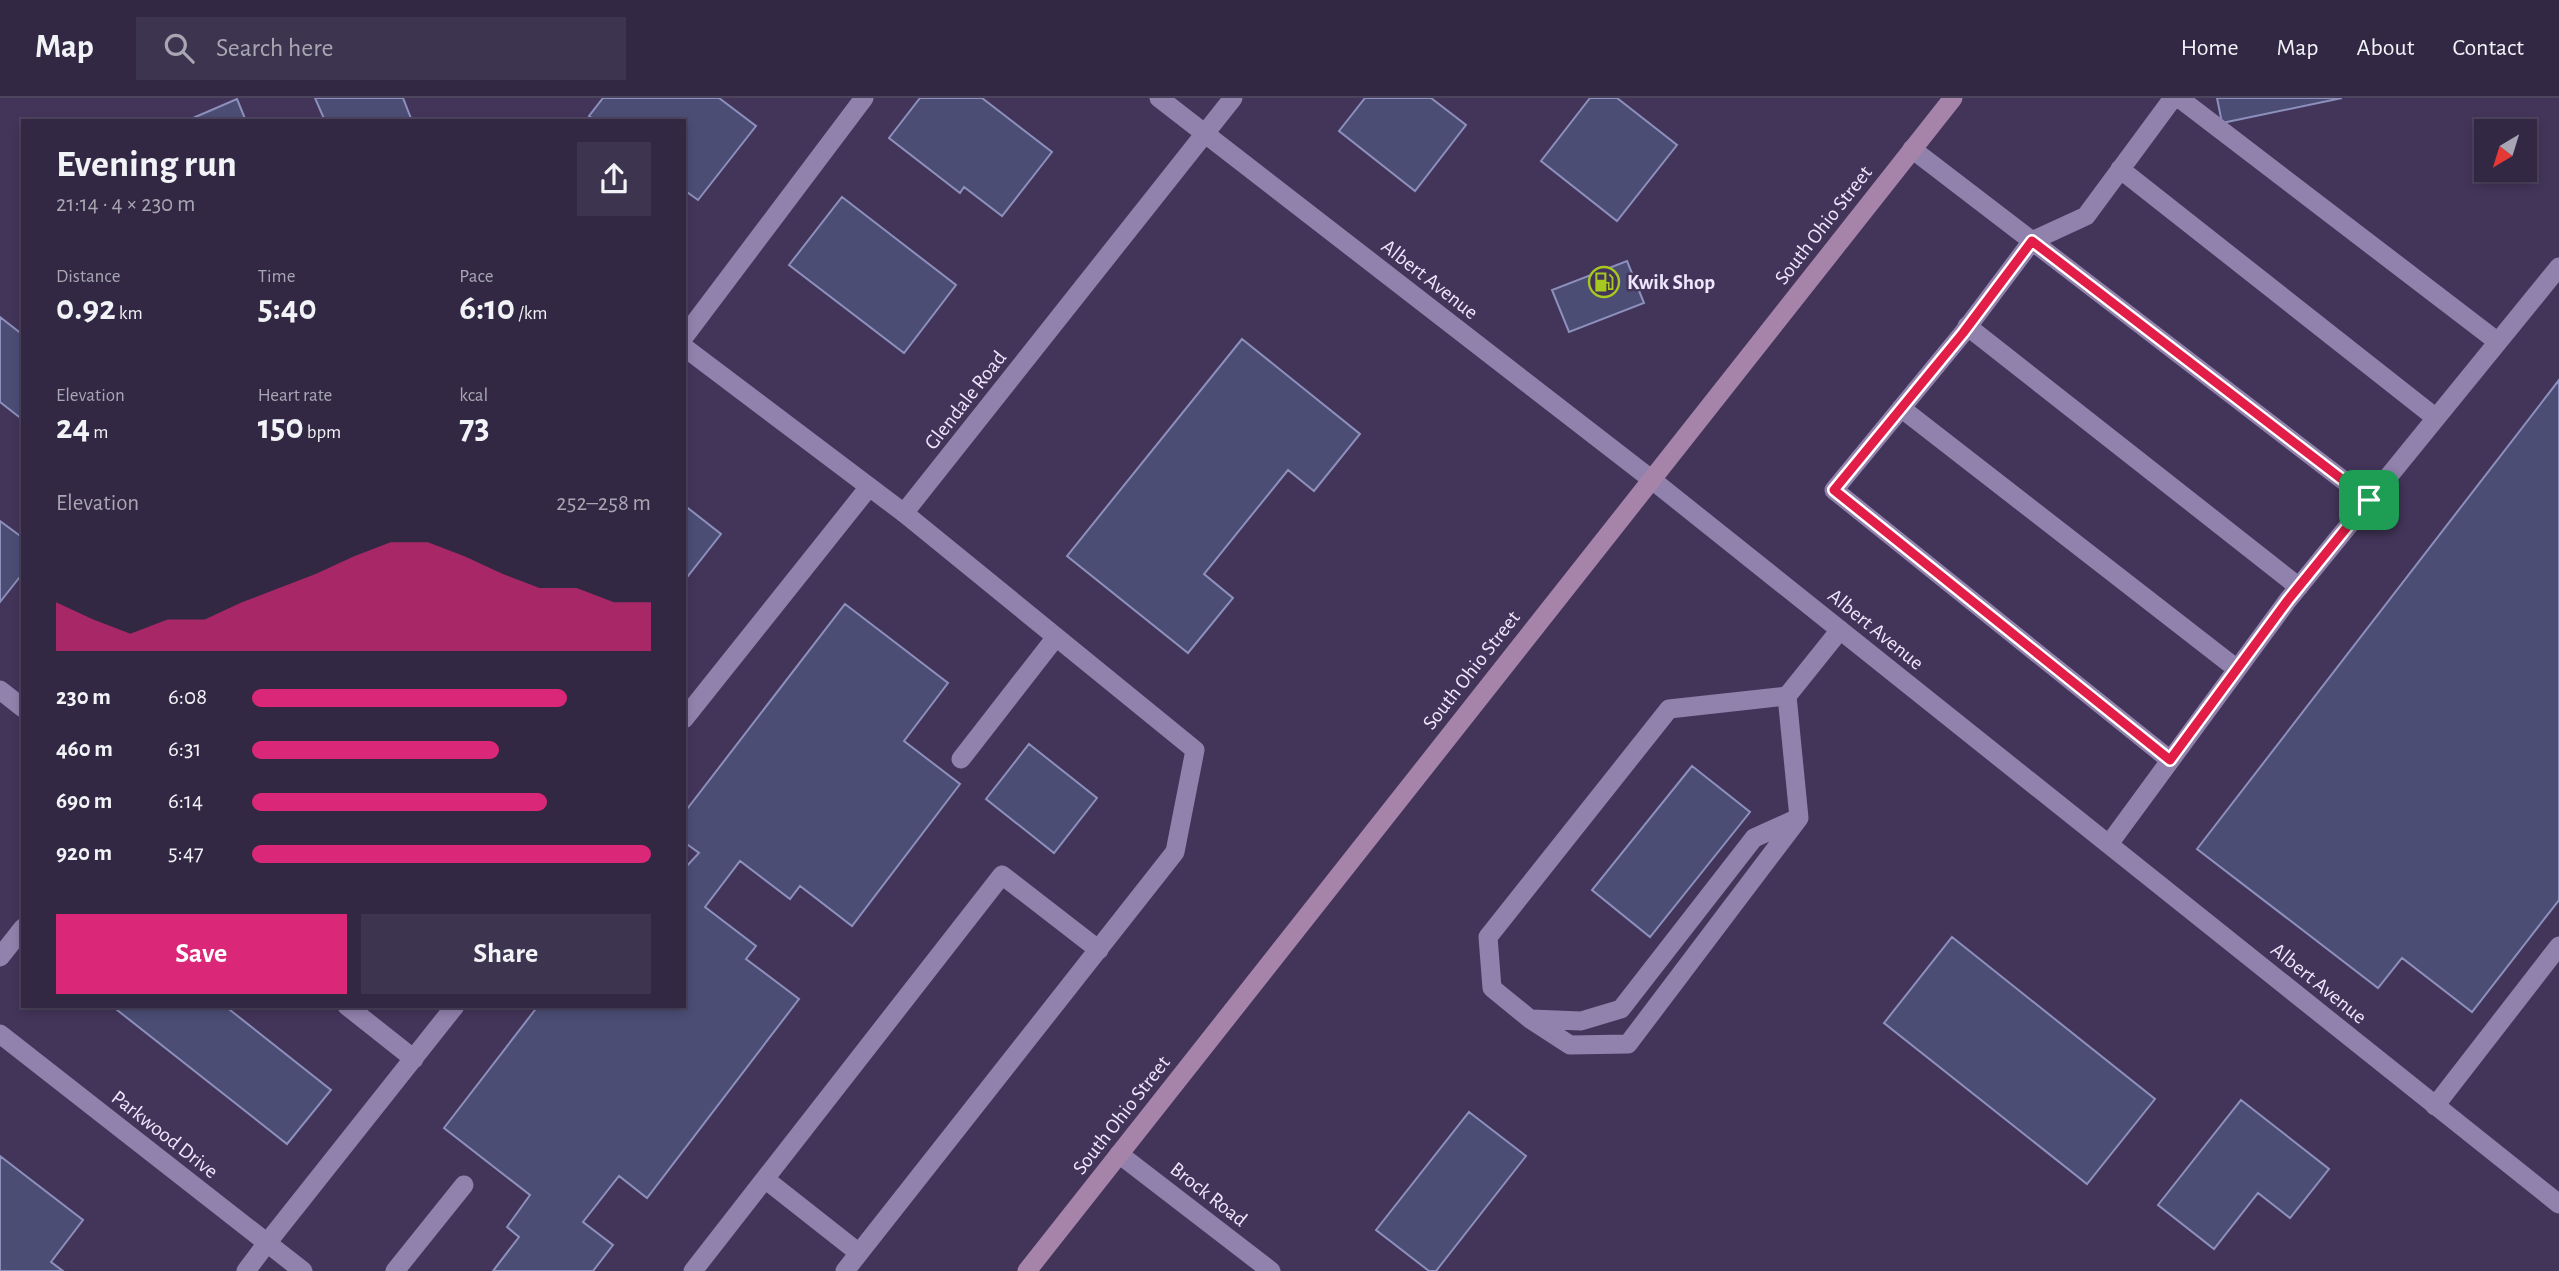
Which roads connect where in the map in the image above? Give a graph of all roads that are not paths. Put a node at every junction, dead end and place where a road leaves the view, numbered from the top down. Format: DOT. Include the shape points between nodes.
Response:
graph roads {
  1 [pos="864,98"];
  2 [pos="1159,98"];
  3 [pos="1233,98"];
  4 [pos="1953,98"];
  5 [pos="2173,98"];
  6 [pos="2179,98"];
  7 [pos="1205,134"];
  8 [pos="1912,149"];
  9 [pos="2120,169"];
  10 [pos="2032,241"];
  11 [pos="2559,267"];
  12 [pos="1967,326"];
  13 [pos="686,334"];
  14 [pos="2498,342"];
  15 [pos="686,349"];
  16 [pos="1901,408"];
  17 [pos="2436,418"];
  18 [pos="1651,478"];
  19 [pos="869,487"];
  20 [pos="2369,500"];
  21 [pos="904,513"];
  22 [pos="2299,587"];
  23 [pos="1840,629"];
  24 [pos="1056,637"];
  25 [pos="2237,669"];
  26 [pos="0,690"];
  27 [pos="1787,696"];
  28 [pos="21,706"];
  29 [pos="686,716"];
  30 [pos="961,759"];
  31 [pos="2170,760"];
  32 [pos="1799,818"];
  33 [pos="2109,844"];
  34 [pos="21,931"];
  35 [pos="2559,946"];
  36 [pos="1099,950"];
  37 [pos="0,957"];
  38 [pos="350,1008"];
  39 [pos="454,1008"];
  40 [pos="1530,1019"];
  41 [pos="0,1034"];
  42 [pos="414,1059"];
  43 [pos="2435,1106"];
  44 [pos="1119,1154"];
  45 [pos="765,1179"];
  46 [pos="464,1185"];
  47 [pos="2559,1204"];
  48 [pos="267,1243"];
  49 [pos="859,1253"];
  50 [pos="246,1271"];
  51 [pos="303,1271"];
  52 [pos="396,1271"];
  53 [pos="693,1271"];
  54 [pos="845,1271"];
  55 [pos="1027,1271"];
  56 [pos="1271,1271"];
  1 -- 13 [label="street"];
  2 -- 7 [label="street, Albert Avenue"];
  3 -- 7 [label="street, Glendale Road"];
  4 -- 8 [label="main road, South Ohio Street"];
  5 -- 9 [label="street"];
  6 -- 14 [label="street"];
  7 -- 18 [label="street, Albert Avenue"];
  7 -- 21 [label="street, Glendale Road"];
  8 -- 10 [label="street"];
  8 -- 18 [label="main road, South Ohio Street"];
  9 -- 10 [label="street" via="2086,216"];
  9 -- 17 [label="street"];
  10 -- 12 [label="street"];
  10 -- 20 [label="street"];
  11 -- 14 [label="street"];
  12 -- 16 [label="street"];
  12 -- 22 [label="street"];
  14 -- 17 [label="street"];
  15 -- 19 [label="street"];
  16 -- 25 [label="street"];
  16 -- 31 [label="street" via="1834,490"];
  17 -- 20 [label="street"];
  18 -- 23 [label="street, Albert Avenue"];
  18 -- 44 [label="main road, South Ohio Street"];
  19 -- 21 [label="street"];
  19 -- 29 [label="street"];
  20 -- 22 [label="street"];
  21 -- 24 [label="street"];
  22 -- 25 [label="street"];
  23 -- 27 [label="street"];
  23 -- 33 [label="street, Albert Avenue"];
  24 -- 30 [label="street"];
  24 -- 36 [label="street" via="1195,750 1175,852"];
  25 -- 31 [label="street"];
  26 -- 28 [label="street"];
  27 -- 32 [label="street"];
  27 -- 40 [label="street" via="1670,709 1661,719 1489,937 1492,988"];
  31 -- 33 [label="street"];
  32 -- 40 [label="street" via="1754,838 1621,1009 1581,1021"];
  32 -- 40 [label="street" via="1628,1044 1570,1045"];
  33 -- 43 [label="street, Albert Avenue"];
  34 -- 37 [label="street"];
  35 -- 43 [label="street"];
  36 -- 45 [label="street" via="1002,875"];
  36 -- 49 [label="street"];
  38 -- 42 [label="street"];
  39 -- 42 [label="street"];
  41 -- 48 [label="street, Parkwood Drive"];
  42 -- 48 [label="street"];
  43 -- 47 [label="street, Albert Avenue"];
  44 -- 55 [label="main road, South Ohio Street"];
  44 -- 56 [label="street, Brock Road"];
  45 -- 49 [label="street"];
  45 -- 53 [label="street"];
  46 -- 52 [label="street"];
  48 -- 50 [label="street"];
  48 -- 51 [label="street, Parkwood Drive"];
  49 -- 54 [label="street"];
}
